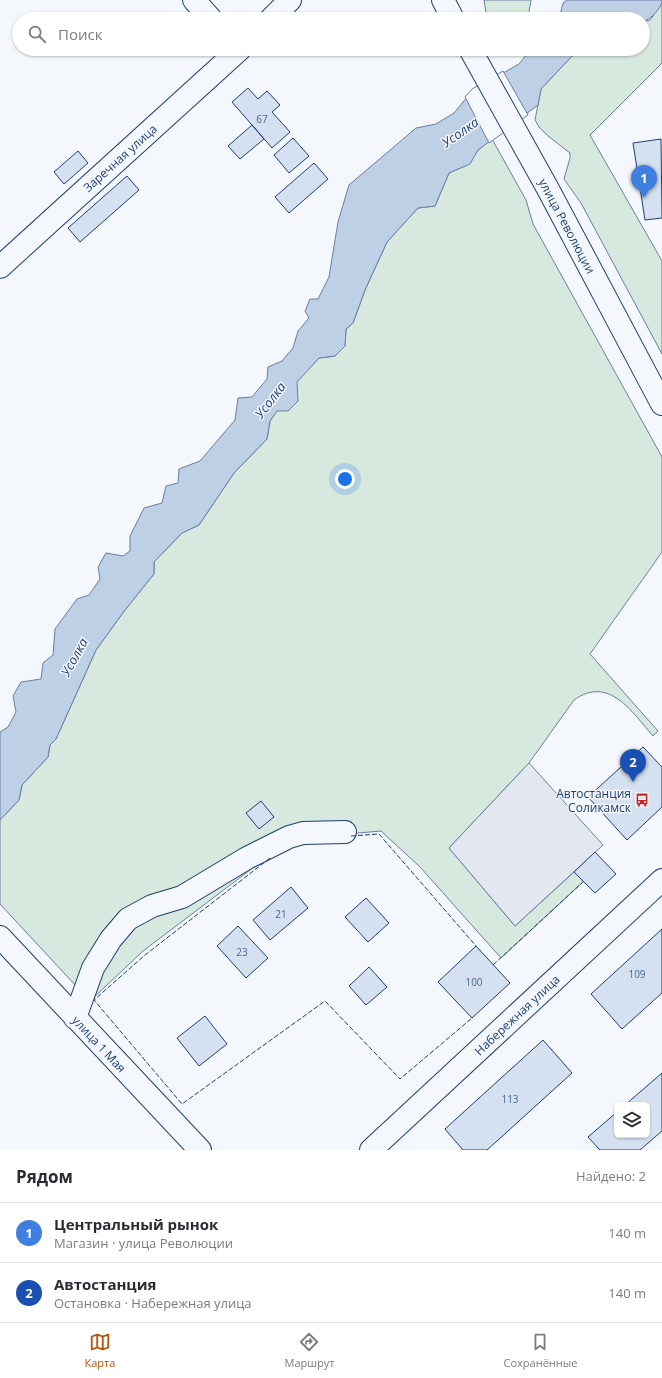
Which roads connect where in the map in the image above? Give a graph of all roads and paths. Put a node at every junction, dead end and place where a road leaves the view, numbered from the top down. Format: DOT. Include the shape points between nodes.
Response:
graph roads {
  1 [pos="194,0"];
  2 [pos="290,0"];
  3 [pos="205,12"];
  4 [pos="278,12"];
  5 [pos="231,56"];
  6 [pos="474,56"];
  7 [pos="0,267"];
  8 [pos="662,404"];
  9 [pos="344,832"];
  10 [pos="662,880"];
  11 [pos="0,937"];
  12 [pos="75,1018"];
  13 [pos="200,1150"];
  14 [pos="371,1150"];
  1 -- 3 [label="street"];
  2 -- 4 [label="street"];
  5 -- 7 [label="street, Заречная улица"];
  6 -- 8 [label="street, улица Революции"];
  9 -- 12 [label="street" via="303,833 288,837 247,858 182,898 152,906 128,919 111,939 93,968"];
  10 -- 14 [label="street, Набережная улица"];
  11 -- 12 [label="street, улица 1 Мая"];
  12 -- 13 [label="street, улица 1 Мая"];
}
